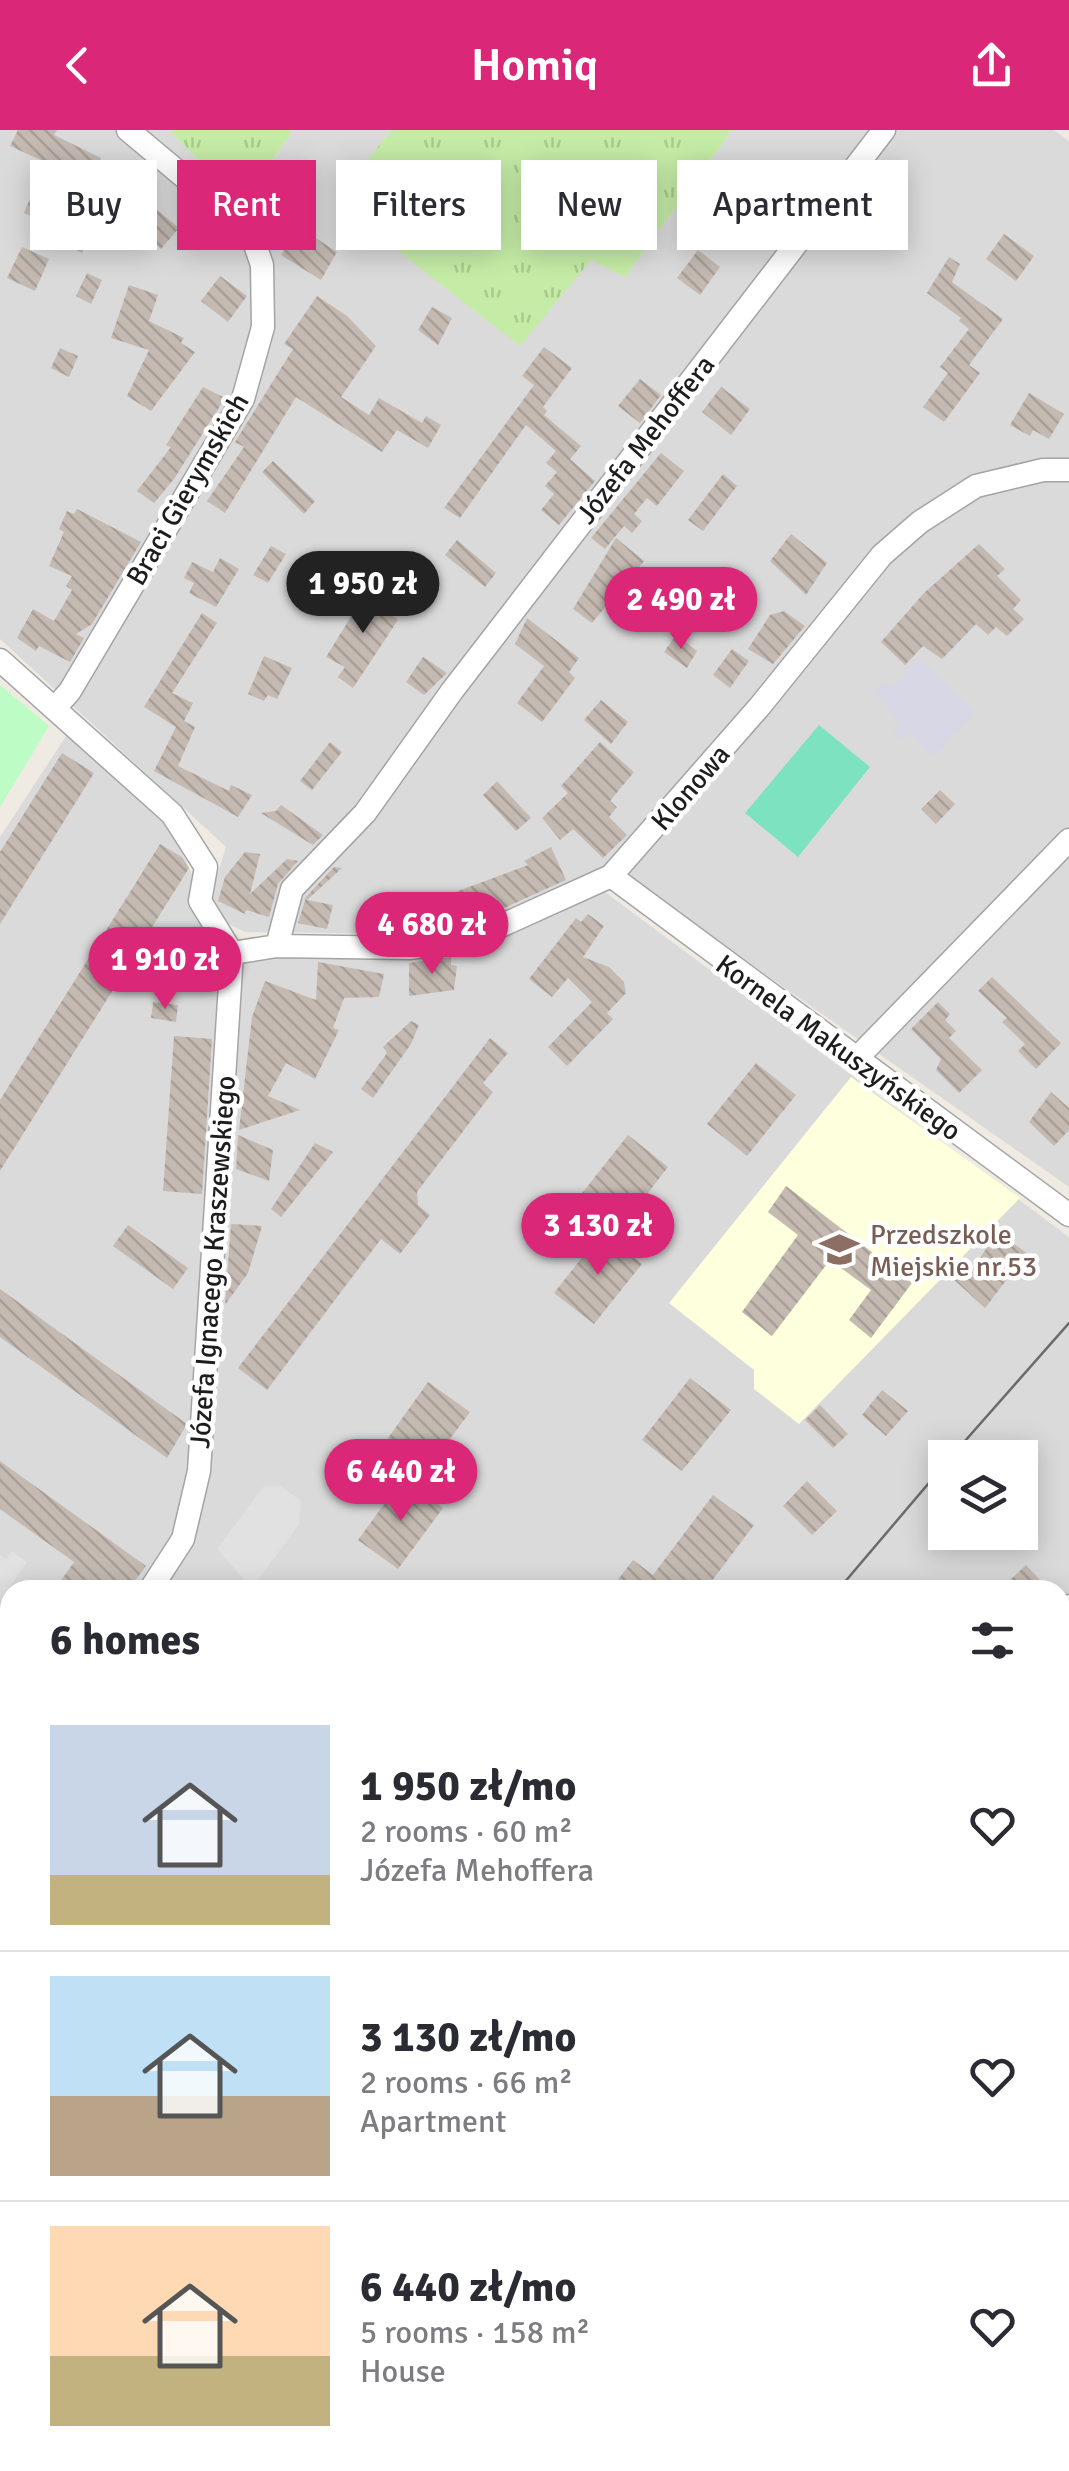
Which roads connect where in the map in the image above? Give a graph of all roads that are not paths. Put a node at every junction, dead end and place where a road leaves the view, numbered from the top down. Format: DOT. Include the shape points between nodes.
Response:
graph roads {
  1 [pos="128,130"];
  2 [pos="884,130"];
  3 [pos="1069,470"];
  4 [pos="0,660"];
  5 [pos="55,708"];
  6 [pos="1069,840"];
  7 [pos="611,876"];
  8 [pos="278,946"];
  9 [pos="232,953"];
  10 [pos="856,1059"];
  11 [pos="1069,1216"];
  12 [pos="156,1580"];
  1 -- 5 [label="street, Braci Gierymskich" via="251,233 262,264 261,346 243,399"];
  2 -- 8 [label="street, Józefa Mehoffera" via="452,690 365,813 292,889"];
  3 -- 7 [label="street, Klonowa" via="976,486 933,510 882,555"];
  4 -- 5 [label="street"];
  5 -- 9 [label="street" via="183,828 206,867 200,901"];
  6 -- 10 [label="street"];
  7 -- 8 [label="street, Klonowa" via="485,933 447,943"];
  7 -- 10 [label="street, Kornela Makuszyńskiego"];
  8 -- 9 [label="street, Klonowa"];
  9 -- 12 [label="street, Józefa Ignacego Kraszewskiego" via="198,1483 183,1539"];
  10 -- 11 [label="street, Kornela Makuszyńskiego"];
}
